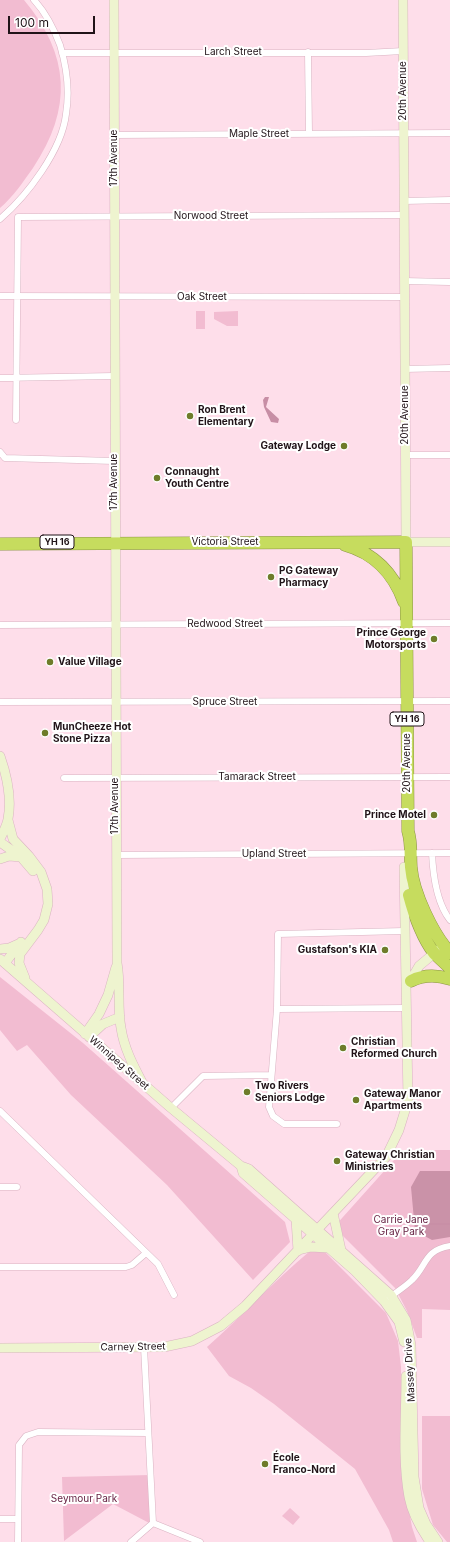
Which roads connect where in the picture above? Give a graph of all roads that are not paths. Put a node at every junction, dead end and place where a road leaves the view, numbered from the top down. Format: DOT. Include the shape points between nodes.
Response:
graph roads {
  1 [pos="34,0"];
  2 [pos="114,0"];
  3 [pos="404,0"];
  4 [pos="403,51"];
  5 [pos="308,52"];
  6 [pos="62,53"];
  7 [pos="113,53"];
  8 [pos="404,133"];
  9 [pos="450,133"];
  10 [pos="309,134"];
  11 [pos="114,135"];
  12 [pos="450,200"];
  13 [pos="404,201"];
  14 [pos="10,210"];
  15 [pos="404,215"];
  16 [pos="114,216"];
  17 [pos="18,217"];
  18 [pos="0,219"];
  19 [pos="404,281"];
  20 [pos="449,282"];
  21 [pos="0,296"];
  22 [pos="18,296"];
  23 [pos="114,296"];
  24 [pos="404,297"];
  25 [pos="404,368"];
  26 [pos="450,368"];
  27 [pos="114,376"];
  28 [pos="0,378"];
  29 [pos="17,378"];
  30 [pos="16,420"];
  31 [pos="0,452"];
  32 [pos="405,455"];
  33 [pos="450,455"];
  34 [pos="114,461"];
  35 [pos="115,542"];
  36 [pos="334,542"];
  37 [pos="406,542"];
  38 [pos="450,542"];
  39 [pos="0,544"];
  40 [pos="406,608"];
  41 [pos="406,623"];
  42 [pos="450,623"];
  43 [pos="0,624"];
  44 [pos="115,624"];
  45 [pos="407,701"];
  46 [pos="450,701"];
  47 [pos="0,702"];
  48 [pos="115,702"];
  49 [pos="0,756"];
  50 [pos="408,776"];
  51 [pos="115,777"];
  52 [pos="450,777"];
  53 [pos="64,778"];
  54 [pos="8,820"];
  55 [pos="0,841"];
  56 [pos="408,853"];
  57 [pos="432,853"];
  58 [pos="450,853"];
  59 [pos="116,855"];
  60 [pos="21,857"];
  61 [pos="0,859"];
  62 [pos="404,867"];
  63 [pos="450,920"];
  64 [pos="404,931"];
  65 [pos="19,944"];
  66 [pos="0,949"];
  67 [pos="443,951"];
  68 [pos="2,961"];
  69 [pos="117,963"];
  70 [pos="450,968"];
  71 [pos="450,979"];
  72 [pos="27,981"];
  73 [pos="408,985"];
  74 [pos="406,1008"];
  75 [pos="277,1009"];
  76 [pos="120,1017"];
  77 [pos="87,1036"];
  78 [pos="271,1075"];
  79 [pos="142,1082"];
  80 [pos="171,1108"];
  81 [pos="0,1111"];
  82 [pos="336,1124"];
  83 [pos="241,1166"];
  84 [pos="0,1187"];
  85 [pos="17,1187"];
  86 [pos="333,1213"];
  87 [pos="296,1219"];
  88 [pos="316,1232"];
  89 [pos="450,1246"];
  90 [pos="328,1248"];
  91 [pos="341,1250"];
  92 [pos="298,1251"];
  93 [pos="146,1253"];
  94 [pos="0,1267"];
  95 [pos="174,1295"];
  96 [pos="388,1299"];
  97 [pos="0,1348"];
  98 [pos="144,1348"];
  99 [pos="409,1392"];
  100 [pos="148,1433"];
  101 [pos="409,1499"];
  102 [pos="0,1519"];
  103 [pos="18,1519"];
  104 [pos="153,1522"];
  105 [pos="18,1542"];
  106 [pos="131,1542"];
  107 [pos="200,1542"];
  108 [pos="422,1542"];
  109 [pos="430,1542"];
  110 [pos="438,1542"];
  1 -- 6 [label="street" via="51,25"];
  2 -- 7 [label="street, 17th Avenue"];
  3 -- 4 [label="street, 20th Avenue"];
  4 -- 5 [label="street, Larch Street"];
  4 -- 8 [label="street, 20th Avenue"];
  5 -- 7 [label="street, Larch Street"];
  5 -- 10 [label="street"];
  6 -- 7 [label="street, Larch Street"];
  6 -- 14 [label="street" via="67,71 66,116 46,164"];
  7 -- 11 [label="street, 17th Avenue"];
  8 -- 9 [label="street, Maple Street"];
  8 -- 10 [label="street, Maple Street"];
  8 -- 13 [label="street, 20th Avenue"];
  10 -- 11 [label="street, Maple Street"];
  11 -- 16 [label="street, 17th Avenue"];
  12 -- 13 [label="street"];
  13 -- 15 [label="street, 20th Avenue"];
  14 -- 17 [label="street"];
  14 -- 18 [label="street"];
  15 -- 16 [label="street, Norwood Street"];
  15 -- 19 [label="street, 20th Avenue"];
  16 -- 17 [label="street, Norwood Street"];
  16 -- 23 [label="street, 17th Avenue"];
  17 -- 22 [label="street"];
  19 -- 20 [label="street"];
  19 -- 24 [label="street, 20th Avenue"];
  21 -- 22 [label="street, Oak Street"];
  22 -- 23 [label="street, Oak Street"];
  22 -- 29 [label="street"];
  23 -- 24 [label="street, Oak Street"];
  23 -- 27 [label="street, 17th Avenue"];
  24 -- 25 [label="street, 20th Avenue"];
  25 -- 26 [label="street"];
  25 -- 32 [label="street, 20th Avenue"];
  27 -- 29 [label="street"];
  27 -- 34 [label="street, 17th Avenue"];
  28 -- 29 [label="street"];
  29 -- 30 [label="street"];
  31 -- 34 [label="street" via="6,458"];
  32 -- 33 [label="street"];
  32 -- 37 [label="street, 20th Avenue"];
  34 -- 35 [label="street, 17th Avenue"];
  35 -- 36 [label="highway, Victoria Street / YH 16"];
  35 -- 39 [label="highway, Victoria Street / YH 16"];
  35 -- 44 [label="street, 17th Avenue"];
  36 -- 37 [label="highway, Victoria Street / YH 16"];
  36 -- 40 [label="highway" via="355,548 377,562 399,589"];
  37 -- 38 [label="street, Victoria Street"];
  37 -- 40 [label="highway, 20th Avenue / YH 16"];
  40 -- 41 [label="highway, 20th Avenue / YH 16"];
  41 -- 42 [label="street, Redwood Street"];
  41 -- 44 [label="street, Redwood Street"];
  41 -- 45 [label="highway, 20th Avenue / YH 16"];
  43 -- 44 [label="street, Redwood Street"];
  44 -- 48 [label="street, 17th Avenue"];
  45 -- 46 [label="street, Spruce Street"];
  45 -- 48 [label="street, Spruce Street"];
  45 -- 50 [label="highway, 20th Avenue / YH 16"];
  47 -- 48 [label="street, Spruce Street"];
  48 -- 51 [label="street, 17th Avenue"];
  49 -- 54 [label="street" via="9,788"];
  50 -- 51 [label="street, Tamarack Street"];
  50 -- 52 [label="street, Tamarack Street"];
  50 -- 56 [label="highway, 20th Avenue / YH 16" via="408,831 404,841"];
  51 -- 53 [label="street, Tamarack Street"];
  51 -- 59 [label="street, 17th Avenue"];
  54 -- 55 [label="street"];
  54 -- 72 [label="street" via="13,839 40,872 47,889 48,904 44,920 21,951 19,958"];
  55 -- 60 [label="street"];
  56 -- 57 [label="street, Upland Street"];
  56 -- 59 [label="street, Upland Street"];
  56 -- 62 [label="highway, 20th Avenue / YH 16"];
  56 -- 67 [label="highway, YH 16" via="419,902"];
  57 -- 58 [label="street, Upland Street"];
  57 -- 63 [label="street" via="438,895"];
  59 -- 69 [label="street, 17th Avenue"];
  60 -- 61 [label="street" via="9,856"];
  60 -- 65 [label="street" via="36,874 42,904 34,926"];
  62 -- 64 [label="street, 20th Avenue"];
  62 -- 67 [label="highway, YH 16" via="411,904 424,935"];
  64 -- 73 [label="street, 20th Avenue"];
  64 -- 75 [label="street" via="278,934"];
  65 -- 66 [label="street"];
  65 -- 68 [label="street"];
  67 -- 70 [label="highway, YH 16"];
  67 -- 73 [label="street" via="419,966"];
  68 -- 72 [label="street, Winnipeg Street"];
  69 -- 76 [label="street, 17th Avenue"];
  69 -- 77 [label="street, 17th Avenue" via="108,995"];
  71 -- 73 [label="highway" via="440,976 418,977"];
  72 -- 77 [label="street, Winnipeg Street"];
  73 -- 74 [label="street, 20th Avenue"];
  74 -- 75 [label="street"];
  74 -- 86 [label="street, 20th Avenue" via="408,1101 399,1130 386,1157"];
  75 -- 78 [label="street"];
  76 -- 77 [label="street" via="103,1024"];
  76 -- 79 [label="street, 17th Avenue" via="126,1048"];
  77 -- 79 [label="street, Winnipeg Street"];
  78 -- 80 [label="street" via="203,1076"];
  78 -- 82 [label="street" via="269,1107 273,1116 284,1124"];
  79 -- 80 [label="street, Winnipeg Street"];
  80 -- 83 [label="street, Winnipeg Street"];
  81 -- 93 [label="street"];
  83 -- 87 [label="street, Winnipeg Street" via="243,1173"];
  83 -- 88 [label="street, Winnipeg Street" via="249,1169"];
  84 -- 85 [label="street"];
  86 -- 88 [label="street, 20th Avenue"];
  86 -- 91 [label="street"];
  87 -- 88 [label="street, Winnipeg Street"];
  87 -- 92 [label="street"];
  88 -- 90 [label="street, Massey Drive"];
  88 -- 91 [label="street, Massey Drive"];
  88 -- 92 [label="street, Carney Street"];
  89 -- 96 [label="street" via="440,1248 430,1255 413,1280"];
  90 -- 92 [label="street" via="311,1247"];
  90 -- 96 [label="street, Massey Drive"];
  91 -- 96 [label="street, Massey Drive"];
  92 -- 98 [label="street, Carney Street" via="245,1306 221,1326 192,1341"];
  93 -- 94 [label="street" via="126,1267"];
  93 -- 95 [label="street" via="158,1264"];
  96 -- 99 [label="street, Massey Drive" via="399,1322 405,1345"];
  97 -- 98 [label="street, Carney Street"];
  98 -- 100 [label="street"];
  99 -- 101 [label="street, Massey Drive" via="406,1469"];
  99 -- 110 [label="street, Massey Drive" via="414,1477 419,1508"];
  100 -- 103 [label="street" via="38,1432 26,1436 18,1445"];
  100 -- 104 [label="street"];
  101 -- 108 [label="street"];
  101 -- 109 [label="street, Massey Drive" via="422,1531"];
  102 -- 103 [label="street"];
  103 -- 105 [label="street"];
  104 -- 106 [label="street"];
  104 -- 107 [label="street"];
}
